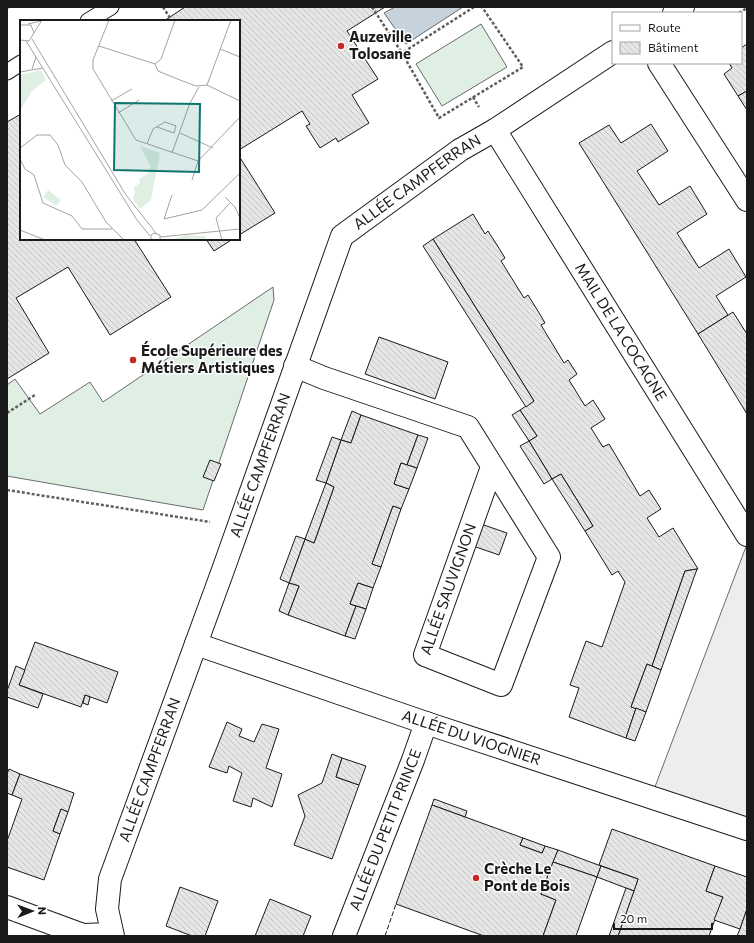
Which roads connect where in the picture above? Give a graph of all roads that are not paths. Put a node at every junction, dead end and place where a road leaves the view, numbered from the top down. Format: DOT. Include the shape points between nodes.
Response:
graph roads {
  1 [pos="111,7"];
  2 [pos="90,20"];
  3 [pos="612,53"];
  4 [pos="20,64"];
  5 [pos="660,64"];
  6 [pos="7,72"];
  7 [pos="495,130"];
  8 [pos="747,200"];
  9 [pos="295,366"];
  10 [pos="492,467"];
  11 [pos="747,535"];
  12 [pos="196,644"];
  13 [pos="426,723"];
  14 [pos="747,829"];
  15 [pos="7,907"];
  16 [pos="113,935"];
  17 [pos="344,936"];
  1 -- 2 [label="lane"];
  3 -- 7 [label="street, ALLÉE CAMPFERRAN"];
  4 -- 6 [label="lane"];
  5 -- 8 [label="street"];
  7 -- 9 [label="street, ALLÉE CAMPFERRAN" via="460,150 342,236"];
  7 -- 11 [label="street, MAIL DE LA COCAGNE"];
  9 -- 10 [label="street, ALLÉE SAUVIGNON" via="468,427"];
  9 -- 12 [label="street, ALLÉE CAMPFERRAN"];
  10 -- 10 [label="street, ALLÉE SAUVIGNON" via="549,557 501,685 425,655"];
  12 -- 13 [label="street, ALLÉE DU VIOGNIER"];
  12 -- 16 [label="street, ALLÉE CAMPFERRAN" via="110,879 106,909"];
  13 -- 14 [label="street, ALLÉE DU VIOGNIER"];
  13 -- 17 [label="street, ALLÉE DU PETIT PRINCE"];
  15 -- 16 [label="street" via="83,935"];
}
